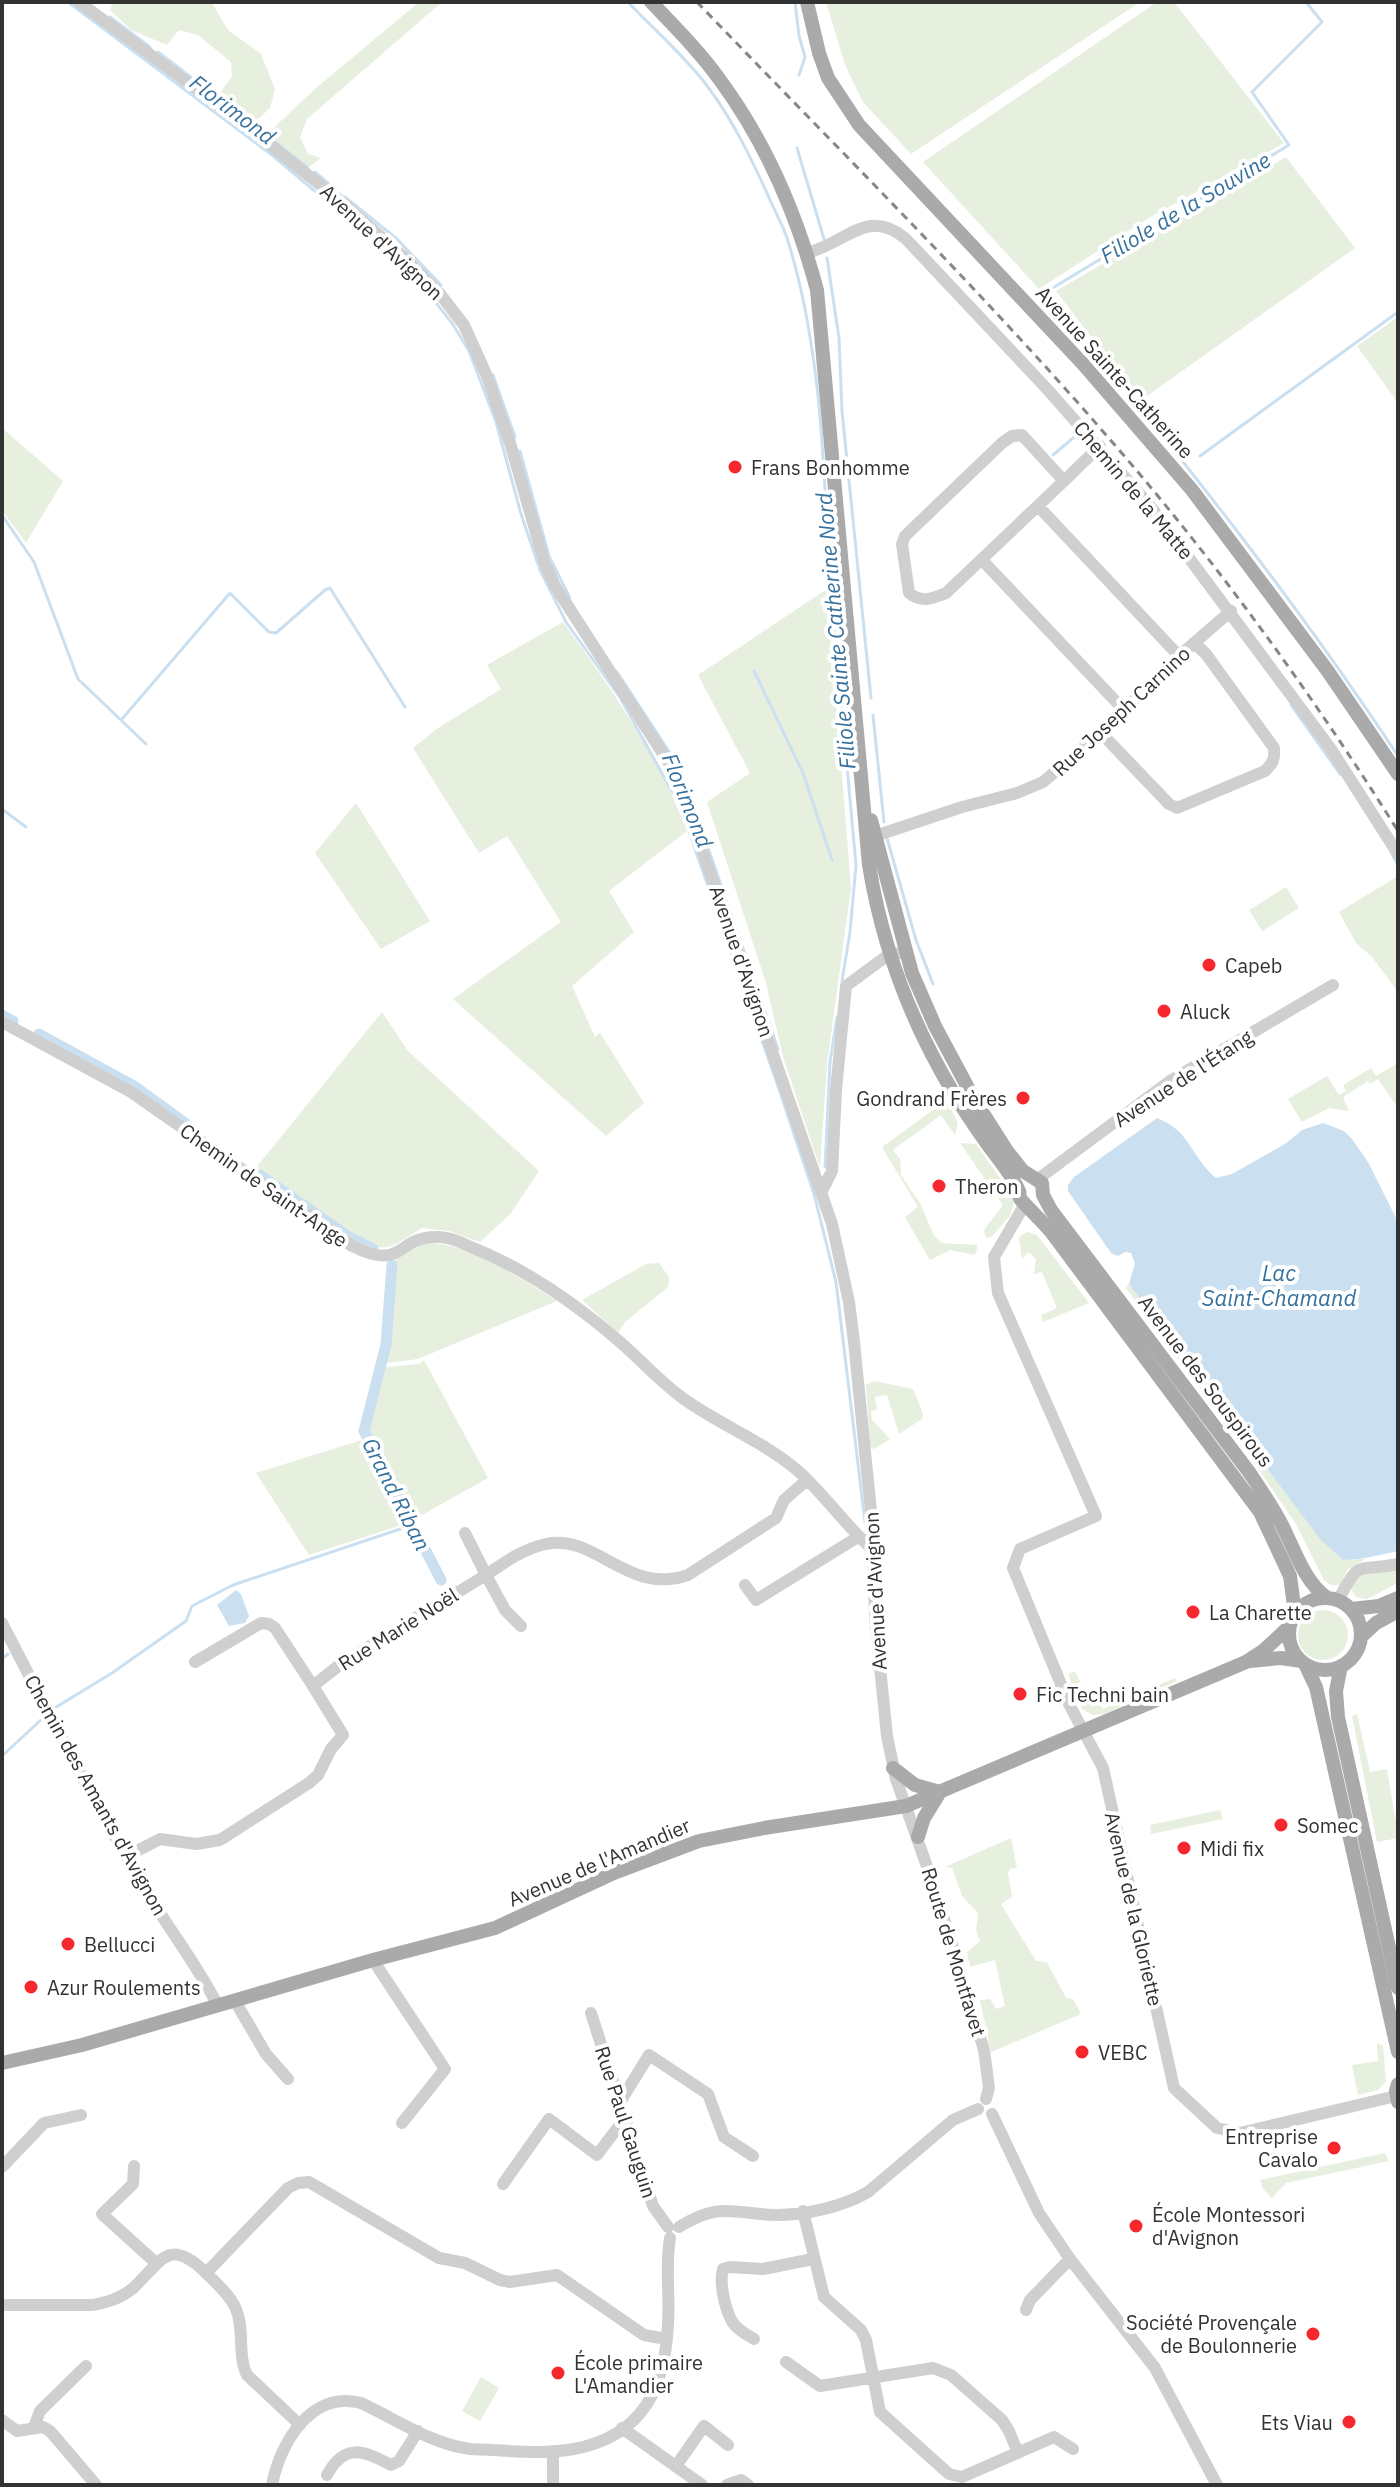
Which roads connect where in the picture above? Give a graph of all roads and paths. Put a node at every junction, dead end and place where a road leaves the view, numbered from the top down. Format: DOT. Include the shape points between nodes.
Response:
graph roads {
  1 [pos="79,2"];
  2 [pos="651,2"];
  3 [pos="807,2"];
  4 [pos="807,253"];
  5 [pos="1100,446"];
  6 [pos="1064,481"];
  7 [pos="1038,506"];
  8 [pos="982,560"];
  9 [pos="1231,611"];
  10 [pos="1194,643"];
  11 [pos="1179,656"];
  12 [pos="1124,710"];
  13 [pos="1101,733"];
  14 [pos="1398,774"];
  15 [pos="871,837"];
  16 [pos="1398,854"];
  17 [pos="906,951"];
  18 [pos="890,956"];
  19 [pos="1333,985"];
  20 [pos="2,1022"];
  21 [pos="1034,1178"];
  22 [pos="821,1193"];
  23 [pos="1043,1195"];
  24 [pos="1024,1200"];
  25 [pos="807,1480"];
  26 [pos="465,1533"];
  27 [pos="858,1537"];
  28 [pos="873,1550"];
  29 [pos="1398,1564"];
  30 [pos="486,1575"];
  31 [pos="745,1585"];
  32 [pos="1398,1598"];
  33 [pos="1332,1599"];
  34 [pos="1351,1609"];
  35 [pos="1398,1611"];
  36 [pos="1292,1619"];
  37 [pos="2,1623"];
  38 [pos="521,1626"];
  39 [pos="1361,1637"];
  40 [pos="195,1662"];
  41 [pos="1246,1662"];
  42 [pos="1303,1662"];
  43 [pos="1341,1666"];
  44 [pos="313,1686"];
  45 [pos="1084,1732"];
  46 [pos="893,1768"];
  47 [pos="940,1792"];
  48 [pos="906,1806"];
  49 [pos="918,1837"];
  50 [pos="127,1856"];
  51 [pos="373,1960"];
  52 [pos="1398,1988"];
  53 [pos="235,2001"];
  54 [pos="218,2006"];
  55 [pos="591,2013"];
  56 [pos="1398,2052"];
  57 [pos="2,2063"];
  58 [pos="288,2079"];
  59 [pos="1397,2094"];
  60 [pos="620,2102"];
  61 [pos="982,2104"];
  62 [pos="81,2115"];
  63 [pos="625,2118"];
  64 [pos="402,2123"];
  65 [pos="753,2156"];
  66 [pos="134,2166"];
  67 [pos="2,2167"];
  68 [pos="503,2184"];
  69 [pos="803,2211"];
  70 [pos="672,2231"];
  71 [pos="813,2259"];
  72 [pos="1070,2259"];
  73 [pos="156,2263"];
  74 [pos="206,2273"];
  75 [pos="2,2305"];
  76 [pos="1026,2310"];
  77 [pos="666,2339"];
  78 [pos="754,2339"];
  79 [pos="786,2362"];
  80 [pos="86,2366"];
  81 [pos="874,2379"];
  82 [pos="2,2420"];
  83 [pos="300,2425"];
  84 [pos="34,2427"];
  85 [pos="622,2428"];
  86 [pos="418,2431"];
  87 [pos="728,2445"];
  88 [pos="1073,2449"];
  89 [pos="553,2451"];
  90 [pos="1018,2453"];
  91 [pos="676,2466"];
  92 [pos="327,2475"];
  93 [pos="96,2485"];
  94 [pos="272,2485"];
  95 [pos="553,2485"];
  96 [pos="702,2485"];
  97 [pos="727,2485"];
  98 [pos="748,2485"];
  99 [pos="1217,2485"];
  1 -- 22 [label="street, Avenue d'Avignon" via="337,198 405,258 464,325 511,446 549,573 682,792"];
  2 -- 4 [label="main road, Avenue des Souspirous" via="719,77 747,121 782,185"];
  3 -- 14 [label="main road, Avenue Sainte-Catherine" via="828,78 859,125 1083,364 1184,481 1327,670"];
  4 -- 5 [label="street, Chemin de la Matte" via="872,224 892,227"];
  4 -- 15 [label="main road, Avenue des Souspirous" via="823,335"];
  5 -- 6 [label="street"];
  5 -- 9 [label="street, Chemin de la Matte"];
  6 -- 7 [label="street"];
  6 -- 8 [label="street" via="1022,435 1012,436 902,544 909,593 917,599 946,593"];
  7 -- 8 [label="street"];
  7 -- 11 [label="street"];
  8 -- 12 [label="street"];
  9 -- 10 [label="street, Rue Joseph Carnino"];
  9 -- 16 [label="street, Chemin de la Matte" via="1331,749"];
  10 -- 11 [label="street, Rue Joseph Carnino"];
  10 -- 13 [label="street" via="1274,748 1275,759 1265,771 1177,808"];
  11 -- 12 [label="street, Rue Joseph Carnino"];
  12 -- 13 [label="street, Rue Joseph Carnino"];
  13 -- 15 [label="street, Rue Joseph Carnino" via="1043,782"];
  15 -- 17 [label="main road, Avenue des Souspirous"];
  15 -- 18 [label="main road, Avenue des Souspirous" via="874,897"];
  17 -- 18 [label="street"];
  17 -- 21 [label="main road, Avenue des Souspirous" via="952,1060 999,1138"];
  18 -- 22 [label="street" via="846,986 832,1171"];
  18 -- 24 [label="main road, Avenue des Souspirous" via="940,1072"];
  19 -- 21 [label="street, Avenue de l'Étang" via="1170,1081"];
  20 -- 25 [label="street, Chemin de Saint-Ange" via="131,1092 368,1254 393,1255 415,1242 445,1237 529,1276 571,1301 684,1399 736,1428"];
  21 -- 23 [label="main road"];
  21 -- 24 [label="main road" via="1023,1181"];
  22 -- 28 [label="street, Avenue d'Avignon" via="849,1302"];
  23 -- 24 [label="main road" via="1038,1203"];
  23 -- 33 [label="main road, Avenue des Souspirous" via="1249,1472 1306,1574"];
  24 -- 36 [label="main road, Avenue des Souspirous" via="1260,1512 1290,1576"];
  24 -- 45 [label="street, Avenue de la Gloriette" via="994,1257 998,1293 1096,1516 1020,1549 1013,1568"];
  25 -- 27 [label="street, Chemin de Saint-Ange"];
  25 -- 30 [label="street, Rue Marie Noël" via="784,1500 776,1518 675,1579 635,1576 593,1553 550,1543 523,1551"];
  26 -- 30 [label="street"];
  27 -- 28 [label="street, Chemin de Saint-Ange"];
  27 -- 31 [label="street" via="756,1600"];
  28 -- 46 [label="street, Avenue d'Avignon" via="879,1679"];
  29 -- 33 [label="street" via="1356,1570"];
  30 -- 38 [label="street" via="505,1610"];
  30 -- 44 [label="street, Rue Marie Noël"];
  32 -- 34 [label="main road"];
  33 -- 34 [label="main road"];
  33 -- 36 [label="main road" via="1304,1604"];
  34 -- 39 [label="main road"];
  35 -- 39 [label="main road"];
  36 -- 41 [label="main road, Avenue de l'Amandier"];
  36 -- 42 [label="main road" via="1290,1645"];
  37 -- 50 [label="street, Chemin des Amants d'Avignon"];
  39 -- 43 [label="main road" via="1354,1655"];
  40 -- 44 [label="street" via="261,1623 269,1624"];
  41 -- 42 [label="main road, Avenue de l'Amandier"];
  41 -- 45 [label="main road, Avenue de l'Amandier"];
  42 -- 43 [label="main road" via="1323,1670"];
  42 -- 56 [label="main road" via="1316,1687"];
  43 -- 52 [label="main road" via="1338,1717"];
  44 -- 50 [label="street" via="343,1735 318,1775 220,1840 196,1844 160,1839"];
  45 -- 47 [label="main road, Avenue de l'Amandier"];
  45 -- 59 [label="street, Avenue de la Gloriette" via="1103,1768 1174,2088 1217,2128 1240,2133"];
  46 -- 47 [label="main road" via="915,1785"];
  46 -- 48 [label="street, Avenue d'Avignon"];
  47 -- 48 [label="main road, Avenue de l'Amandier"];
  47 -- 49 [label="main road"];
  48 -- 49 [label="street, Route de Montfavet"];
  48 -- 51 [label="main road, Avenue de l'Amandier" via="699,1841 495,1928"];
  49 -- 61 [label="street, Route de Montfavet" via="984,2050 989,2088"];
  50 -- 54 [label="street, Chemin des Amants d'Avignon"];
  51 -- 53 [label="main road, Avenue de l'Amandier"];
  51 -- 64 [label="street" via="445,2069"];
  53 -- 54 [label="main road, Avenue de l'Amandier"];
  53 -- 58 [label="street" via="266,2054"];
  54 -- 57 [label="main road, Avenue de l'Amandier"];
  55 -- 60 [label="street, Rue Paul Gauguin"];
  60 -- 63 [label="street, Rue Paul Gauguin"];
  60 -- 65 [label="street" via="649,2055 708,2094 724,2137"];
  61 -- 69 [label="street" via="953,2120 868,2192"];
  61 -- 72 [label="street" via="994,2105 992,2114 1028,2195"];
  62 -- 67 [label="street" via="44,2123"];
  63 -- 68 [label="street" via="597,2155 549,2119"];
  63 -- 70 [label="street, Rue Paul Gauguin" via="653,2206"];
  66 -- 73 [label="street" via="133,2184 102,2214"];
  69 -- 70 [label="street" via="780,2215 715,2210"];
  69 -- 71 [label="street"];
  70 -- 77 [label="street" via="666,2258"];
  71 -- 78 [label="street" via="763,2269 723,2269 728,2313 734,2325"];
  71 -- 81 [label="street" via="824,2297 861,2330"];
  72 -- 76 [label="street"];
  72 -- 99 [label="street" via="1155,2368"];
  73 -- 74 [label="street" via="181,2254"];
  73 -- 75 [label="street" via="132,2288 107,2302"];
  74 -- 77 [label="street" via="288,2188 309,2182 439,2258 510,2282 557,2275 644,2335"];
  74 -- 83 [label="street" via="237,2310 247,2375"];
  77 -- 85 [label="street" via="656,2390 637,2418"];
  79 -- 81 [label="street" via="820,2386"];
  80 -- 84 [label="street" via="40,2411"];
  81 -- 90 [label="street" via="933,2368 951,2375 1002,2420"];
  81 -- 90 [label="street" via="880,2412 949,2474 962,2477"];
  82 -- 84 [label="street" via="17,2431"];
  83 -- 86 [label="street" via="323,2405 350,2400"];
  83 -- 94 [label="street" via="279,2457"];
  84 -- 93 [label="street" via="50,2431"];
  85 -- 89 [label="street" via="595,2443"];
  85 -- 91 [label="street"];
  86 -- 89 [label="street" via="453,2447"];
  86 -- 92 [label="street" via="391,2465 366,2452 346,2453"];
  87 -- 91 [label="street" via="704,2426"];
  88 -- 90 [label="street" via="1054,2437"];
  89 -- 95 [label="street"];
  91 -- 96 [label="street"];
  97 -- 98 [label="street" via="741,2480"];
}
